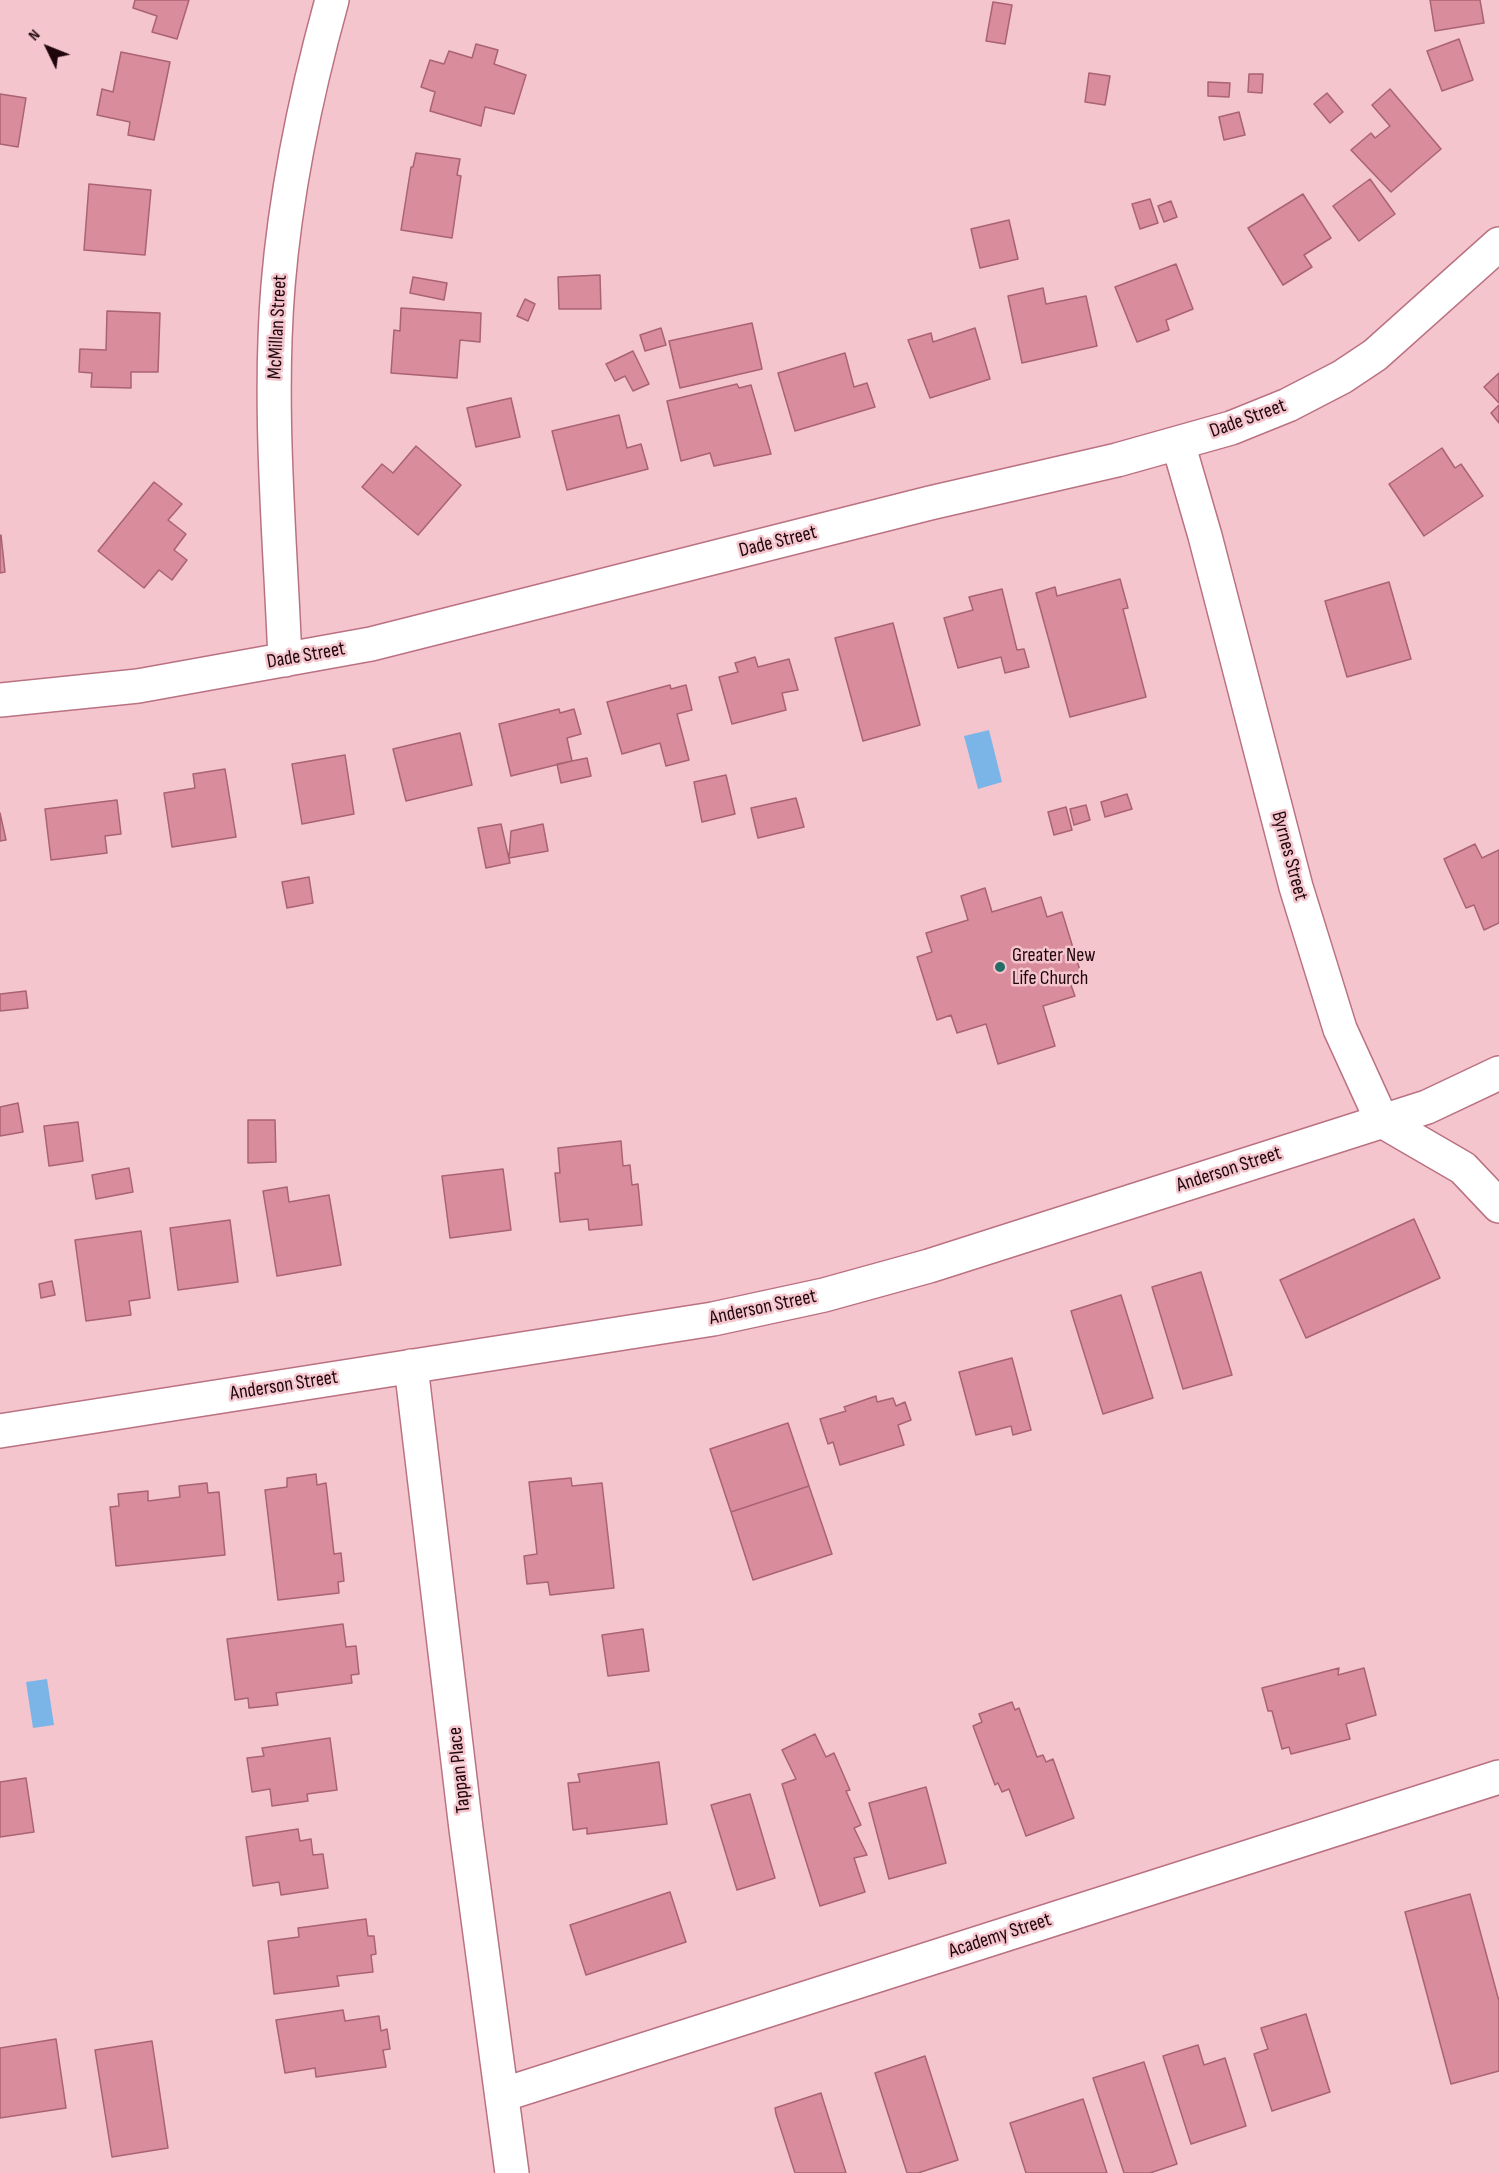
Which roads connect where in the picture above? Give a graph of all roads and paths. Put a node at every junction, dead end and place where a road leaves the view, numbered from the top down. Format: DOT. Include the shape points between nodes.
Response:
graph roads {
  1 [pos="332,0"];
  2 [pos="1499,244"];
  3 [pos="1178,443"];
  4 [pos="285,660"];
  5 [pos="0,700"];
  6 [pos="1499,1073"];
  7 [pos="1382,1121"];
  8 [pos="1499,1206"];
  9 [pos="411,1366"];
  10 [pos="0,1431"];
  11 [pos="1499,1777"];
  12 [pos="502,2095"];
  13 [pos="512,2173"];
  1 -- 4 [label="street, McMillan Street" via="299,134 278,287 276,440"];
  2 -- 3 [label="street, Dade Street" via="1376,355 1342,377 1274,412"];
  3 -- 4 [label="street, Dade Street" via="371,644"];
  3 -- 7 [label="street, Byrnes Street" via="1296,887 1340,1029"];
  4 -- 5 [label="street, Dade Street" via="138,686"];
  6 -- 7 [label="street, Anderson Street" via="1427,1107"];
  7 -- 8 [label="street" via="1463,1168"];
  7 -- 9 [label="street, Anderson Street" via="929,1266 824,1295 746,1314"];
  9 -- 10 [label="street, Anderson Street"];
  9 -- 12 [label="street, Tappan Place"];
  11 -- 12 [label="street, Academy Street"];
  12 -- 13 [label="street, Tappan Place"];
}
